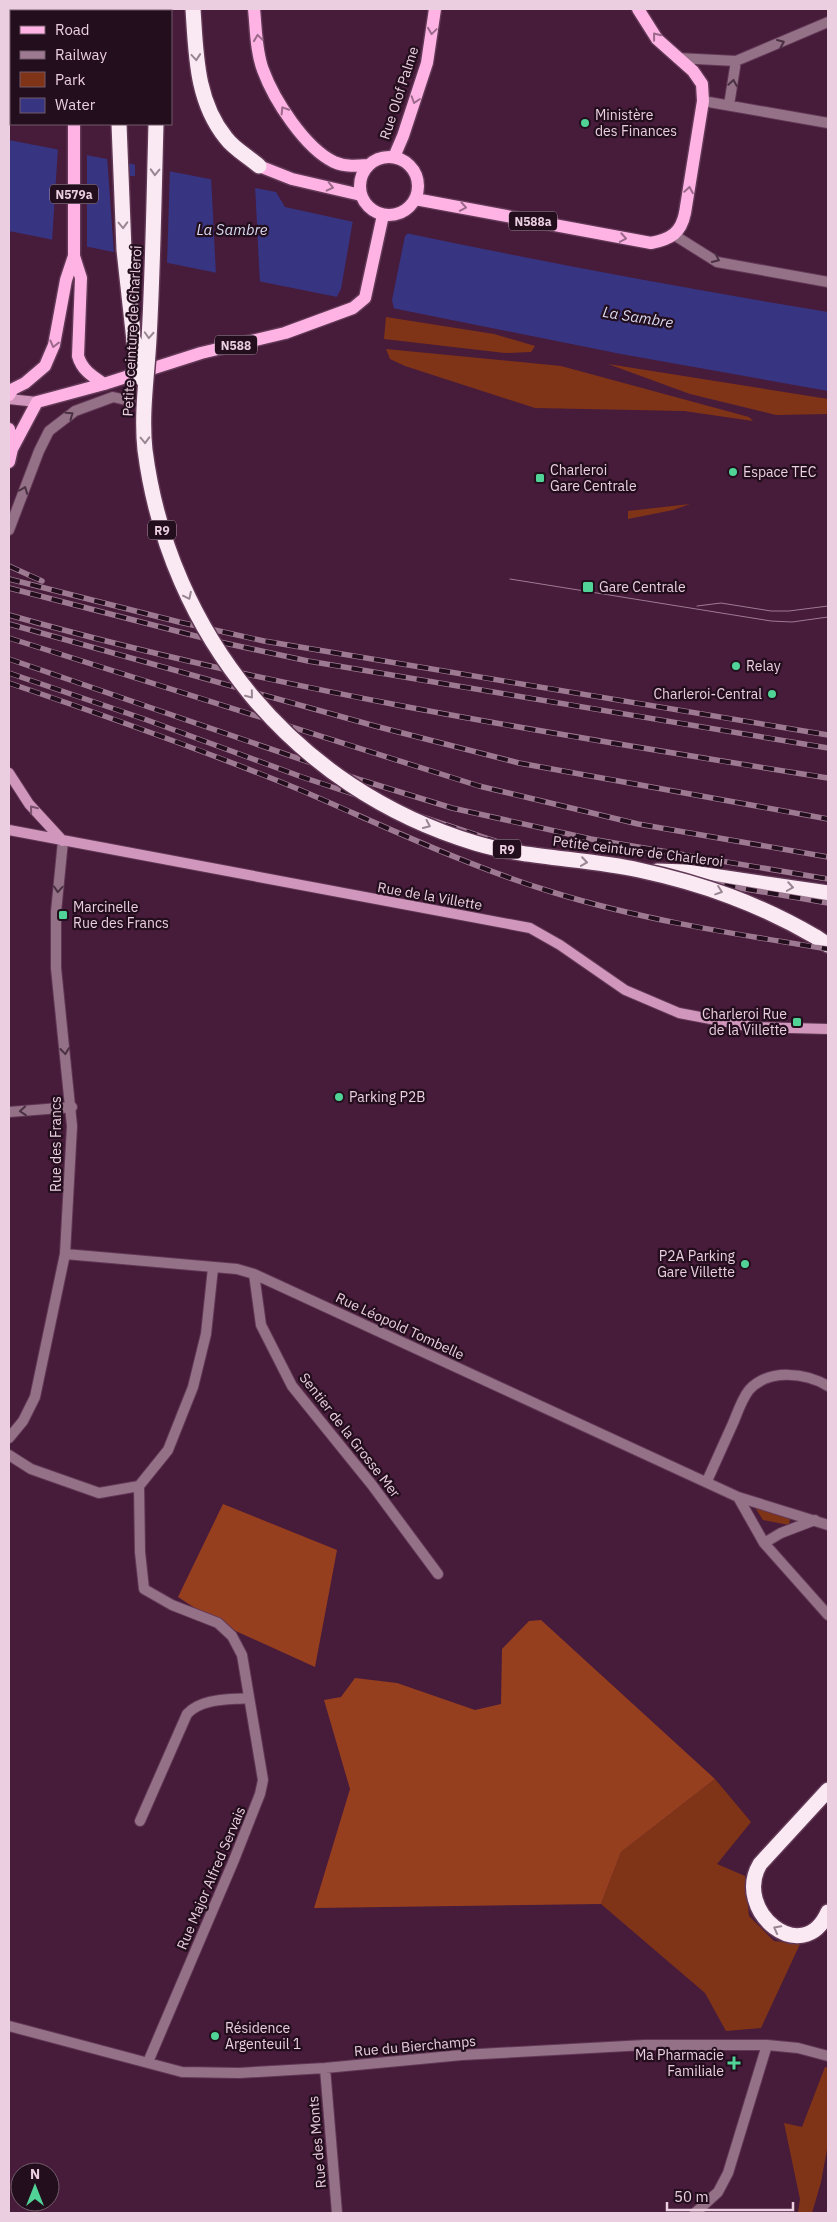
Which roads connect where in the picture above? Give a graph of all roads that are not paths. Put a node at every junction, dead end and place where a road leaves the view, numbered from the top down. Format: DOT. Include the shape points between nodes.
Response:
graph roads {
  1 [pos="193,9"];
  2 [pos="254,9"];
  3 [pos="435,9"];
  4 [pos="638,9"];
  5 [pos="828,22"];
  6 [pos="677,58"];
  7 [pos="736,61"];
  8 [pos="703,101"];
  9 [pos="729,105"];
  10 [pos="828,124"];
  11 [pos="74,125"];
  12 [pos="119,125"];
  13 [pos="156,125"];
  14 [pos="394,157"];
  15 [pos="368,165"];
  16 [pos="259,166"];
  17 [pos="361,195"];
  18 [pos="415,199"];
  19 [pos="382,216"];
  20 [pos="674,235"];
  21 [pos="74,256"];
  22 [pos="828,282"];
  23 [pos="104,384"];
  24 [pos="143,391"];
  25 [pos="9,395"];
  26 [pos="9,399"];
  27 [pos="130,401"];
  28 [pos="37,402"];
  29 [pos="9,429"];
  30 [pos="12,449"];
  31 [pos="9,462"];
  32 [pos="9,530"];
  33 [pos="9,773"];
  34 [pos="9,830"];
  35 [pos="63,840"];
  36 [pos="638,870"];
  37 [pos="828,893"];
  38 [pos="828,946"];
  39 [pos="828,1029"];
  40 [pos="72,1107"];
  41 [pos="9,1112"];
  42 [pos="65,1254"];
  43 [pos="213,1268"];
  44 [pos="254,1274"];
  45 [pos="828,1386"];
  46 [pos="9,1438"];
  47 [pos="9,1455"];
  48 [pos="707,1481"];
  49 [pos="138,1486"];
  50 [pos="738,1497"];
  51 [pos="815,1520"];
  52 [pos="828,1525"];
  53 [pos="764,1543"];
  54 [pos="438,1574"];
  55 [pos="828,1615"];
  56 [pos="248,1698"];
  57 [pos="828,1790"];
  58 [pos="140,1821"];
  59 [pos="828,1912"];
  60 [pos="9,2026"];
  61 [pos="767,2045"];
  62 [pos="828,2056"];
  63 [pos="148,2062"];
  64 [pos="325,2068"];
  65 [pos="337,2213"];
  66 [pos="695,2213"];
  1 -- 16 [label="highway, one-way" via="196,62 202,94 227,140"];
  15 -- 2 [label="main road, Rue Olof Palme, one-way" via="348,166 334,162 314,147 289,118 262,68"];
  3 -- 14 [label="main road, Rue Olof Palme, one-way" via="427,64"];
  6 -- 4 [label="main road, one-way" via="657,39"];
  7 -- 5 [label="street, one-way"];
  6 -- 7 [label="street"];
  6 -- 8 [label="main road" via="693,71 702,84"];
  9 -- 7 [label="street, one-way"];
  8 -- 9 [label="street"];
  20 -- 8 [label="main road, one-way" via="683,225"];
  9 -- 10 [label="street"];
  11 -- 21 [label="main road, N579a"];
  12 -- 24 [label="highway, one-way, bridge" via="124,250"];
  13 -- 24 [label="highway, Petite ceinture de Charleroi / R9, one-way, bridge" via="149,340"];
  14 -- 15 [label="main road, Rue Olof Palme"];
  14 -- 18 [label="main road, Rue Olof Palme" via="410,165 415,173 418,181"];
  15 -- 17 [label="main road" via="361,178"];
  16 -- 17 [label="main road, one-way"];
  17 -- 19 [label="main road" via="365,203"];
  18 -- 19 [label="main road" via="411,206 399,213"];
  18 -- 20 [label="main road, N588a, one-way" via="651,243"];
  19 -- 23 [label="main road, N588" via="365,298 353,308 285,333 202,353"];
  20 -- 22 [label="street, one-way" via="717,262"];
  21 -- 23 [label="main road, N579a" via="81,278 78,356 90,375"];
  21 -- 25 [label="main road, N579a, one-way" via="52,352 45,366"];
  23 -- 28 [label="main road, N588"];
  24 -- 36 [label="highway, Petite ceinture de Charleroi / R9, one-way, bridge" via="145,448 155,505 178,576 206,633 267,715 336,776 432,828 477,844"];
  26 -- 28 [label="street"];
  32 -- 27 [label="street, one-way" via="49,431 75,412 113,397"];
  28 -- 30 [label="main road"];
  29 -- 30 [label="main road"];
  30 -- 31 [label="main road"];
  35 -- 33 [label="street, one-way" via="29,804"];
  34 -- 35 [label="street, Rue de la Villette"];
  35 -- 39 [label="street, Rue de la Villette" via="530,928 625,990 679,1013 753,1027"];
  35 -- 40 [label="street, Rue des Francs, one-way" via="56,912 56,968"];
  36 -- 37 [label="highway, Petite ceinture de Charleroi / R9, one-way, bridge" via="686,872"];
  36 -- 38 [label="highway, one-way, bridge" via="714,889 747,902 779,916"];
  40 -- 41 [label="street, one-way"];
  40 -- 42 [label="street, Rue des Francs"];
  42 -- 43 [label="street, Rue Léopold Tombelle"];
  42 -- 46 [label="street, Rue des Francs" via="35,1397"];
  43 -- 44 [label="street, Rue Léopold Tombelle"];
  43 -- 49 [label="street" via="206,1334 193,1387 168,1450"];
  44 -- 48 [label="street, Rue Léopold Tombelle"];
  44 -- 54 [label="street, Sentier de la Grosse Mer" via="261,1325 292,1386"];
  45 -- 48 [label="street" via="794,1374 767,1379 754,1386 743,1400"];
  47 -- 49 [label="street" via="31,1468 99,1493"];
  48 -- 50 [label="street, Rue Léopold Tombelle"];
  49 -- 56 [label="street, Rue Major Alfred Servais" via="144,1589 172,1605 218,1623 232,1636 242,1655"];
  50 -- 51 [label="street, Rue Léopold Tombelle"];
  50 -- 53 [label="street"];
  51 -- 52 [label="street, Rue Léopold Tombelle"];
  51 -- 53 [label="street"];
  53 -- 55 [label="street"];
  56 -- 58 [label="street" via="202,1703 192,1708"];
  56 -- 63 [label="street, Rue Major Alfred Servais" via="263,1780 260,1794"];
  59 -- 57 [label="highway, one-way" via="822,1925 814,1931 794,1935 784,1933 768,1924 761,1913 753,1885 760,1864"];
  60 -- 63 [label="street, Rue du Bierchamps"];
  61 -- 62 [label="street, Rue du Bierchamps" via="798,2048"];
  61 -- 64 [label="street, Rue du Bierchamps" via="635,2045 462,2055"];
  61 -- 66 [label="street" via="728,2174 718,2192"];
  63 -- 64 [label="street, Rue du Bierchamps" via="182,2072 239,2073"];
  64 -- 65 [label="street, Rue des Monts"];
}
